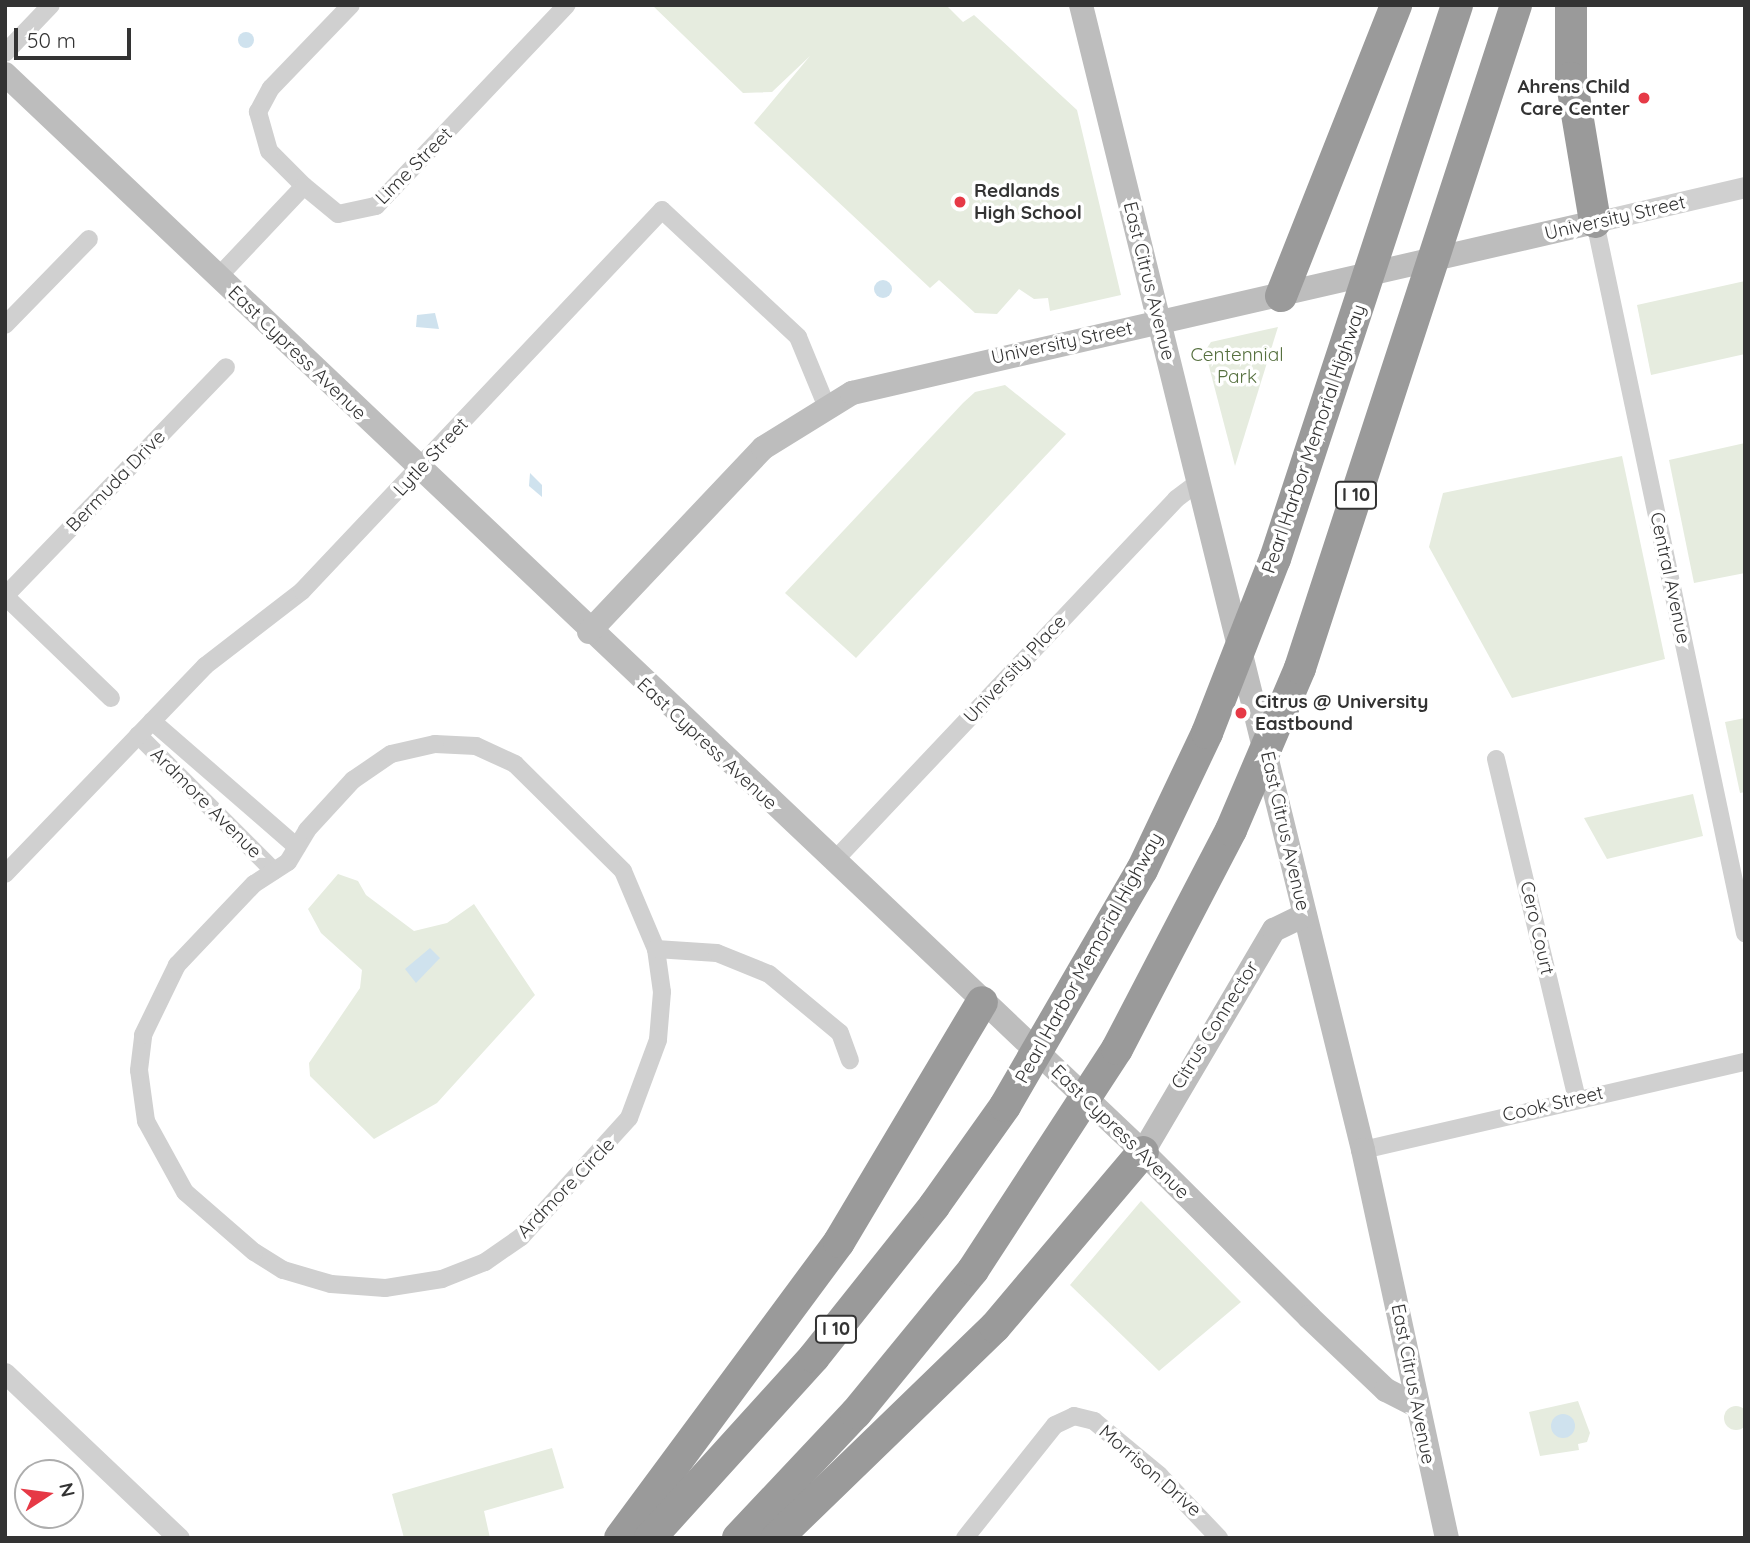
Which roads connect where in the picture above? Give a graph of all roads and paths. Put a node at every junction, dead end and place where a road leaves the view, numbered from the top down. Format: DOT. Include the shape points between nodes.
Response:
graph roads {
  1 [pos="51,5"];
  2 [pos="351,5"];
  3 [pos="567,5"];
  4 [pos="1082,5"];
  5 [pos="1396,5"];
  6 [pos="1457,5"];
  7 [pos="1516,5"];
  8 [pos="1571,5"];
  9 [pos="5,53"];
  10 [pos="5,74"];
  11 [pos="304,186"];
  12 [pos="1745,187"];
  13 [pos="1595,222"];
  14 [pos="89,239"];
  15 [pos="218,277"];
  16 [pos="1280,296"];
  17 [pos="1160,322"];
  18 [pos="5,325"];
  19 [pos="226,367"];
  20 [pos="826,405"];
  21 [pos="419,470"];
  22 [pos="1201,480"];
  23 [pos="5,596"];
  24 [pos="589,632"];
  25 [pos="111,698"];
  26 [pos="152,721"];
  27 [pos="138,735"];
  28 [pos="1496,759"];
  29 [pos="297,847"];
  30 [pos="833,862"];
  31 [pos="274,871"];
  32 [pos="5,874"];
  33 [pos="1305,915"];
  34 [pos="1745,933"];
  35 [pos="656,949"];
  36 [pos="982,1002"];
  37 [pos="850,1060"];
  38 [pos="1745,1062"];
  39 [pos="1577,1098"];
  40 [pos="1363,1150"];
  41 [pos="1143,1152"];
  42 [pos="8,1382"];
  43 [pos="1415,1405"];
  44 [pos="179,1538"];
  45 [pos="620,1538"];
  46 [pos="650,1538"];
  47 [pos="738,1538"];
  48 [pos="777,1538"];
  49 [pos="965,1538"];
  50 [pos="1219,1538"];
  51 [pos="1447,1538"];
  1 -- 9 [label="street"];
  2 -- 11 [label="street" via="271,88 258,112 269,151"];
  3 -- 11 [label="street, Lime Street" via="376,206 338,214"];
  4 -- 17 [label="main road, East Citrus Avenue"];
  5 -- 16 [label="highway"];
  6 -- 46 [label="highway, Pearl Harbor Memorial Highway / I 10" via="1275,559 1207,733 1142,870 1004,1106 814,1357"];
  7 -- 47 [label="highway, I 10" via="1453,187 1300,668 1231,830 1117,1049 973,1270 856,1413"];
  8 -- 13 [label="highway" via="1571,78"];
  10 -- 15 [label="main road, East Cypress Avenue"];
  11 -- 15 [label="street"];
  12 -- 13 [label="street, University Street"];
  13 -- 16 [label="main road, University Street"];
  13 -- 34 [label="street, Central Avenue"];
  14 -- 18 [label="street"];
  15 -- 21 [label="main road, East Cypress Avenue"];
  16 -- 17 [label="main road, University Street"];
  17 -- 20 [label="main road, University Street" via="896,379"];
  17 -- 22 [label="main road, East Citrus Avenue"];
  19 -- 23 [label="street, Bermuda Drive"];
  20 -- 21 [label="street, Lytle Street" via="798,337 662,210"];
  20 -- 24 [label="main road, University Street" via="763,448"];
  21 -- 24 [label="main road, East Cypress Avenue"];
  21 -- 26 [label="street, Lytle Street" via="302,591 205,666"];
  22 -- 30 [label="street, University Place" via="1176,499"];
  22 -- 33 [label="main road, East Citrus Avenue"];
  23 -- 25 [label="street"];
  24 -- 30 [label="main road, East Cypress Avenue"];
  26 -- 27 [label="street, Lytle Street"];
  26 -- 29 [label="street, Ardmore Avenue"];
  27 -- 31 [label="street, Ardmore Avenue"];
  27 -- 32 [label="street, Lytle Street"];
  28 -- 39 [label="street, Cero Court"];
  29 -- 31 [label="street, Ardmore Circle"];
  29 -- 35 [label="street, Ardmore Circle" via="353,780 391,754 435,744 476,746 527,773 610,854 638,896"];
  30 -- 36 [label="main road, East Cypress Avenue"];
  31 -- 35 [label="street, Ardmore Circle" via="177,965 153,1006 139,1070 142,1108 160,1155 204,1212 283,1269 331,1284 385,1288 461,1273 521,1237 559,1198 611,1143 640,1098 661,1017"];
  33 -- 40 [label="main road, East Citrus Avenue"];
  33 -- 41 [label="main road, Citrus Connector" via="1274,930"];
  35 -- 37 [label="street" via="718,953 769,974 840,1033"];
  36 -- 41 [label="main road, East Cypress Avenue"];
  36 -- 45 [label="highway" via="839,1242"];
  38 -- 39 [label="street, Cook Street"];
  39 -- 40 [label="street, Cook Street"];
  40 -- 43 [label="main road, East Citrus Avenue"];
  41 -- 43 [label="main road, East Cypress Avenue" via="1386,1390"];
  41 -- 48 [label="highway" via="995,1327"];
  42 -- 44 [label="street"];
  43 -- 51 [label="main road, East Citrus Avenue"];
  49 -- 50 [label="street, Morrison Drive" via="1055,1425 1073,1416 1094,1422 1159,1475"];
}
